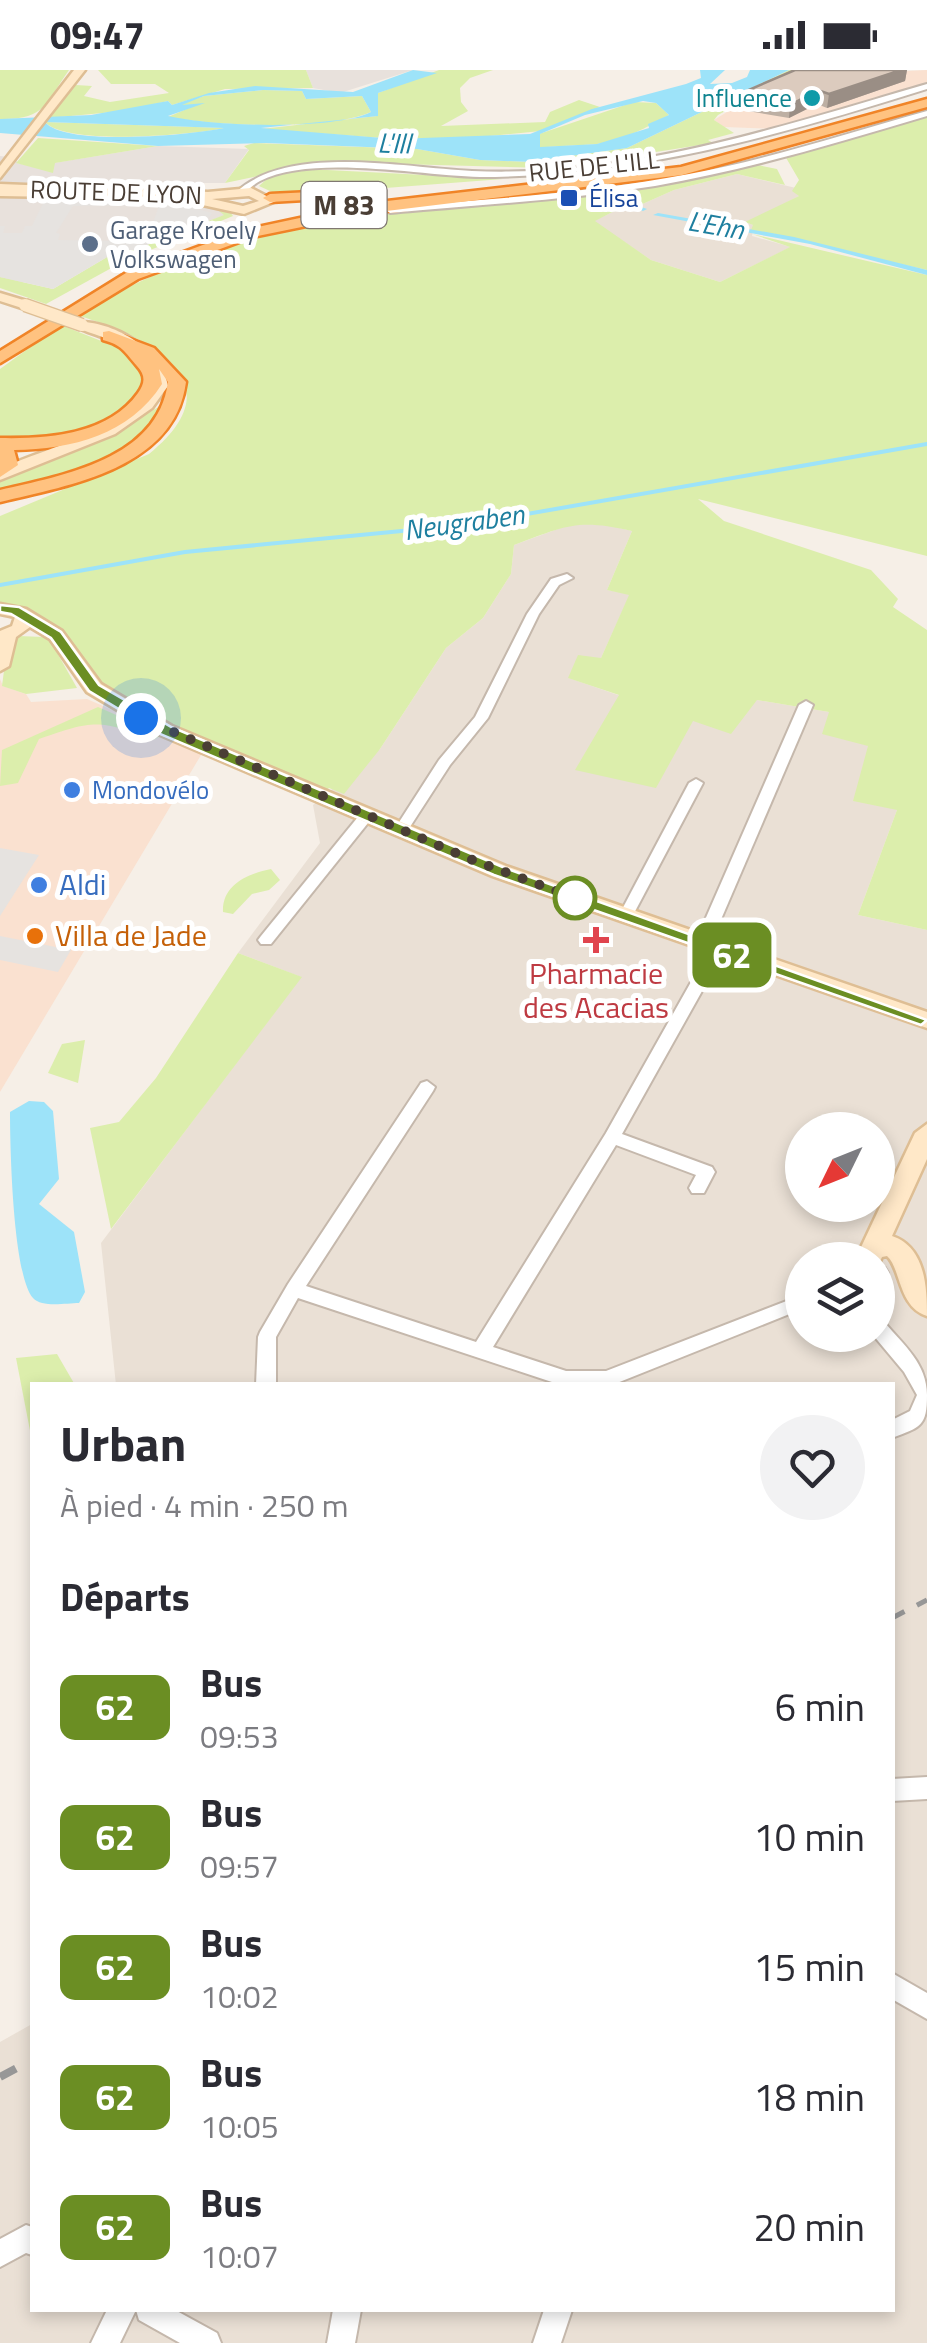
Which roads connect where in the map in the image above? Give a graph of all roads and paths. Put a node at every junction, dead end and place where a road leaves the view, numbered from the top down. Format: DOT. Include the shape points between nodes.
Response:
graph roads {
  1 [pos="80,70"];
  2 [pos="927,91"];
  3 [pos="927,108"];
  4 [pos="2,165"];
  5 [pos="594,180"];
  6 [pos="512,187"];
  7 [pos="53,188"];
  8 [pos="570,188"];
  9 [pos="0,190"];
  10 [pos="260,191"];
  11 [pos="233,200"];
  12 [pos="180,246"];
  13 [pos="0,296"];
  14 [pos="117,339"];
  15 [pos="0,343"];
  16 [pos="0,358"];
  17 [pos="2,461"];
  18 [pos="0,496"];
  19 [pos="567,578"];
  20 [pos="0,609"];
  21 [pos="11,630"];
  22 [pos="0,666"];
  23 [pos="806,706"];
  24 [pos="696,783"];
  25 [pos="367,815"];
  26 [pos="401,830"];
  27 [pos="625,917"];
  28 [pos="266,940"];
  29 [pos="709,948"];
  30 [pos="927,1020"];
  31 [pos="427,1087"];
  32 [pos="927,1133"];
  33 [pos="612,1136"];
  34 [pos="698,1188"];
  35 [pos="887,1242"];
  36 [pos="895,1277"];
  37 [pos="895,1282"];
  38 [pos="294,1289"];
  39 [pos="927,1306"];
  40 [pos="785,1307"];
  41 [pos="927,1319"];
  42 [pos="895,1348"];
  43 [pos="480,1350"];
  44 [pos="266,1382"];
  45 [pos="895,1428"];
  46 [pos="927,1788"];
  47 [pos="895,1790"];
  48 [pos="895,1986"];
  49 [pos="927,2006"];
  50 [pos="30,2241"];
  51 [pos="0,2254"];
  52 [pos="121,2312"];
  53 [pos="152,2312"];
  54 [pos="347,2312"];
  55 [pos="557,2312"];
  56 [pos="105,2343"];
  57 [pos="206,2343"];
  58 [pos="340,2343"];
  59 [pos="546,2343"];
  1 -- 4 [label="main road"];
  2 -- 5 [label="street, RUE DE L'ILL"];
  2 -- 5 [label="highway, M 83" via="705,159"];
  3 -- 5 [label="highway, M 83" via="730,160"];
  3 -- 5 [label="street" via="755,162"];
  4 -- 7 [label="main road" via="24,182"];
  5 -- 8 [label="highway, M 83"];
  5 -- 10 [label="street, RUE DE L'ILL" via="548,172 328,166 281,171"];
  6 -- 8 [label="highway, M 83"];
  6 -- 10 [label="highway"];
  6 -- 12 [label="highway, M 83" via="325,208"];
  7 -- 9 [label="main road, ROUTE DE LYON"];
  7 -- 11 [label="main road, ROUTE DE LYON"];
  8 -- 16 [label="highway, M 83" via="315,218 233,238 132,276"];
  9 -- 11 [label="main road, ROUTE DE LYON"];
  10 -- 11 [label="street"];
  10 -- 11 [label="main road" via="269,204 258,209"];
  11 -- 12 [label="highway" via="236,220"];
  12 -- 15 [label="highway, M 83" via="88,286"];
  13 -- 14 [label="main road, bridge"];
  14 -- 17 [label="highway" via="152,372 153,384 136,407 101,428"];
  14 -- 17 [label="main road" via="144,354 162,376 140,413 110,432"];
  14 -- 18 [label="highway" via="166,364 177,382 170,416 150,438 103,466"];
  19 -- 26 [label="street" via="555,582 533,614 481,718"];
  20 -- 21 [label="main road"];
  21 -- 22 [label="main road"];
  21 -- 25 [label="main road" via="52,639 89,696 111,710"];
  23 -- 29 [label="street"];
  24 -- 27 [label="street"];
  25 -- 26 [label="main road"];
  25 -- 28 [label="street"];
  26 -- 27 [label="main road"];
  27 -- 29 [label="main road"];
  29 -- 30 [label="main road"];
  29 -- 33 [label="street"];
  31 -- 38 [label="street"];
  32 -- 35 [label="main road"];
  33 -- 34 [label="street" via="706,1172"];
  33 -- 43 [label="street"];
  36 -- 39 [label="main road"];
  37 -- 41 [label="main road"];
  38 -- 43 [label="street"];
  38 -- 44 [label="street" via="267,1337"];
  40 -- 43 [label="street" via="608,1379 566,1379"];
  42 -- 45 [label="street" via="926,1395 917,1417"];
  46 -- 47 [label="street"];
  48 -- 49 [label="street"];
  50 -- 51 [label="street"];
  52 -- 56 [label="street"];
  53 -- 57 [label="street"];
  54 -- 58 [label="street"];
  55 -- 59 [label="street"];
}
